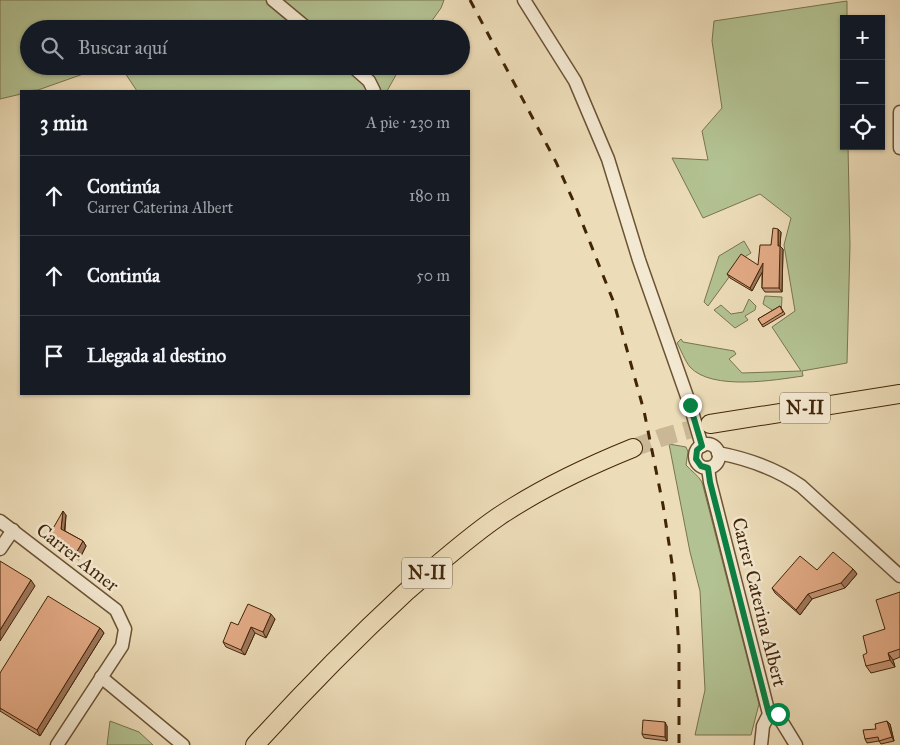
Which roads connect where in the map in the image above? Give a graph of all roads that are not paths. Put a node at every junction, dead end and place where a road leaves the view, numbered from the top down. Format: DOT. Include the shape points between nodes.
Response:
graph roads {
  1 [pos="273,0"];
  2 [pos="524,0"];
  3 [pos="297,20"];
  4 [pos="362,75"];
  5 [pos="374,90"];
  6 [pos="900,112"];
  7 [pos="900,148"];
  8 [pos="900,394"];
  9 [pos="710,424"];
  10 [pos="702,446"];
  11 [pos="633,448"];
  12 [pos="718,453"];
  13 [pos="708,468"];
  14 [pos="0,521"];
  15 [pos="13,530"];
  16 [pos="0,549"];
  17 [pos="900,576"];
  18 [pos="101,677"];
  19 [pos="769,714"];
  20 [pos="56,745"];
  21 [pos="183,745"];
  22 [pos="255,745"];
  23 [pos="761,745"];
  24 [pos="796,745"];
  1 -- 3 [label="street"];
  2 -- 10 [label="street" via="575,81 608,159"];
  4 -- 5 [label="street"];
  6 -- 7 [label="street"];
  8 -- 9 [label="highway, N-II"];
  10 -- 12 [label="street" via="712,446"];
  10 -- 13 [label="street" via="697,450 696,459 701,466"];
  11 -- 22 [label="highway, N-II" via="557,482 461,544 335,660"];
  12 -- 13 [label="street" via="716,463"];
  12 -- 17 [label="street" via="746,459 784,474"];
  13 -- 19 [label="street, Carrer Caterina Albert"];
  14 -- 15 [label="street, Carrer Amer"];
  15 -- 16 [label="street"];
  15 -- 18 [label="street, Carrer Amer" via="116,610 125,628 122,646"];
  18 -- 20 [label="street"];
  18 -- 21 [label="street"];
  19 -- 23 [label="street, Carrer Caterina Albert" via="763,726"];
  19 -- 24 [label="street" via="778,714"];
}
